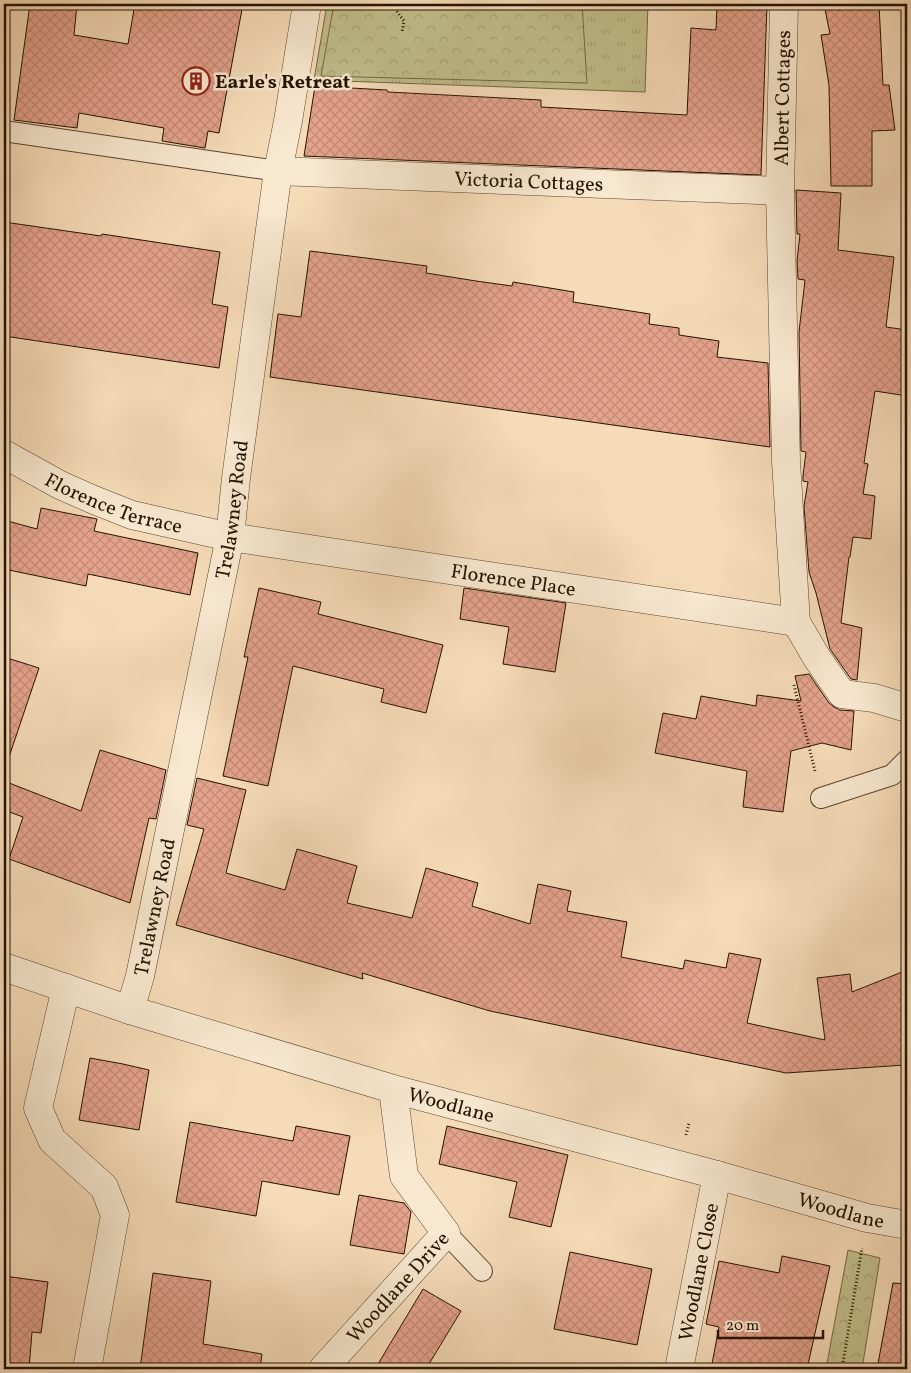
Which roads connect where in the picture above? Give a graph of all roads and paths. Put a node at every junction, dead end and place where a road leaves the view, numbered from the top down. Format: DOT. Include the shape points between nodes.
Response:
graph roads {
  1 [pos="307,4"];
  2 [pos="386,4"];
  3 [pos="784,4"];
  4 [pos="402,32"];
  5 [pos="4,130"];
  6 [pos="278,171"];
  7 [pos="780,191"];
  8 [pos="4,454"];
  9 [pos="230,538"];
  10 [pos="796,622"];
  11 [pos="793,677"];
  12 [pos="907,708"];
  13 [pos="907,760"];
  14 [pos="821,798"];
  15 [pos="4,967"];
  16 [pos="66,988"];
  17 [pos="130,1010"];
  18 [pos="393,1089"];
  19 [pos="717,1175"];
  20 [pos="867,1218"];
  21 [pos="905,1222"];
  22 [pos="446,1233"];
  23 [pos="482,1271"];
  24 [pos="87,1369"];
  25 [pos="323,1369"];
  26 [pos="679,1369"];
  27 [pos="842,1369"];
  1 -- 6 [label="street, Trelawney Road"];
  2 -- 4 [label="path" via="392,5 404,22"];
  3 -- 7 [label="street, Albert Cottages"];
  5 -- 6 [label="lane"];
  6 -- 7 [label="street, Victoria Cottages"];
  6 -- 9 [label="street, Trelawney Road"];
  7 -- 10 [label="street, Albert Cottages" via="786,461"];
  8 -- 9 [label="street, Florence Terrace" via="60,485 132,515"];
  9 -- 10 [label="street, Florence Place"];
  9 -- 17 [label="street, Trelawney Road" via="140,976"];
  10 -- 12 [label="street" via="842,694 874,698"];
  11 -- 14 [label="path"];
  13 -- 14 [label="lane" via="892,775"];
  15 -- 16 [label="street, Woodlane"];
  16 -- 17 [label="street, Woodlane"];
  16 -- 24 [label="street" via="38,1108 52,1140 104,1187 115,1215"];
  17 -- 18 [label="street, Woodlane"];
  18 -- 19 [label="street, Woodlane"];
  18 -- 22 [label="street, Woodlane Drive" via="404,1176"];
  19 -- 20 [label="street, Woodlane"];
  19 -- 26 [label="street, Woodlane Close"];
  20 -- 21 [label="street, Woodlane"];
  20 -- 27 [label="path"];
  22 -- 23 [label="lane"];
  22 -- 25 [label="street, Woodlane Drive"];
}
